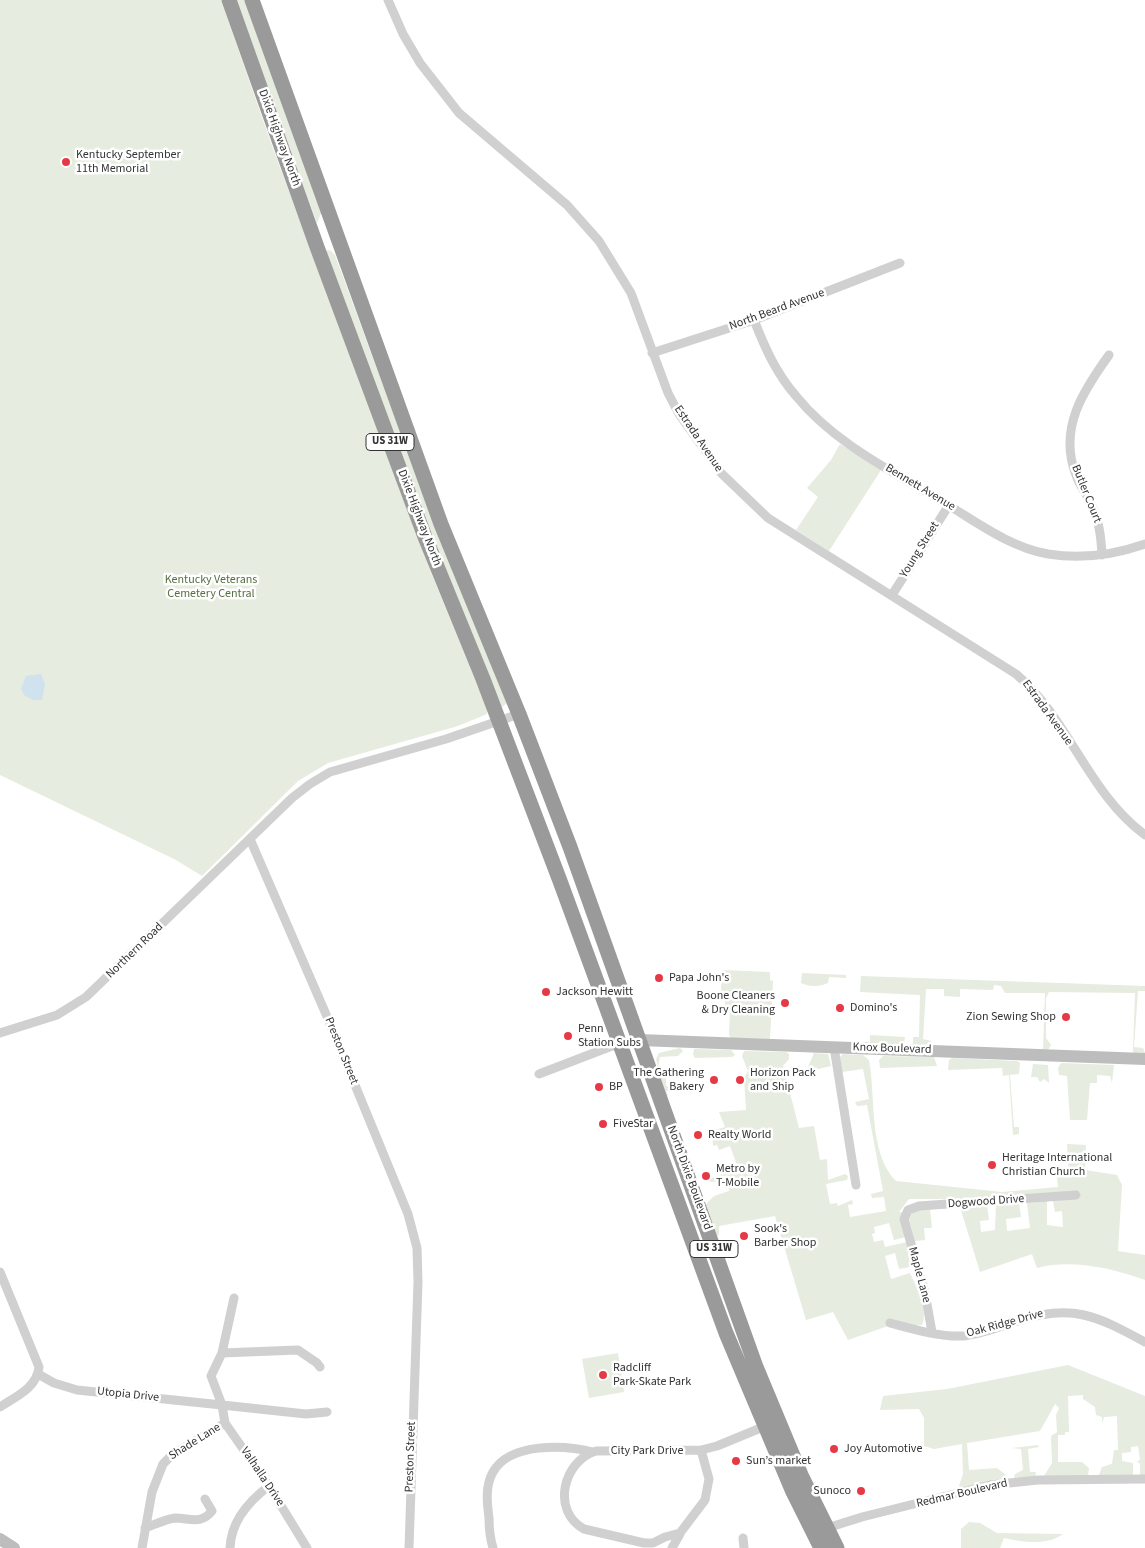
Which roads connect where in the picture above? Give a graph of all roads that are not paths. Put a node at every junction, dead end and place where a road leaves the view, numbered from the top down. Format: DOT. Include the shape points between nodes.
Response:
graph roads {
  1 [pos="229,0"];
  2 [pos="252,0"];
  3 [pos="388,0"];
  4 [pos="900,263"];
  5 [pos="754,320"];
  6 [pos="652,353"];
  7 [pos="1109,355"];
  8 [pos="948,505"];
  9 [pos="1145,544"];
  10 [pos="1102,555"];
  11 [pos="892,595"];
  12 [pos="519,714"];
  13 [pos="498,721"];
  14 [pos="1145,835"];
  15 [pos="250,839"];
  16 [pos="604,943"];
  17 [pos="586,949"];
  18 [pos="0,1033"];
  19 [pos="639,1040"];
  20 [pos="621,1043"];
  21 [pos="834,1047"];
  22 [pos="1145,1059"];
  23 [pos="539,1074"];
  24 [pos="856,1185"];
  25 [pos="1076,1195"];
  26 [pos="904,1219"];
  27 [pos="0,1272"];
  28 [pos="234,1298"];
  29 [pos="890,1323"];
  30 [pos="932,1332"];
  31 [pos="1145,1342"];
  32 [pos="222,1353"];
  33 [pos="320,1367"];
  34 [pos="38,1374"];
  35 [pos="222,1405"];
  36 [pos="0,1407"];
  37 [pos="327,1412"];
  38 [pos="225,1423"];
  39 [pos="771,1424"];
  40 [pos="701,1450"];
  41 [pos="593,1452"];
  42 [pos="1145,1479"];
  43 [pos="269,1486"];
  44 [pos="205,1499"];
  45 [pos="145,1528"];
  46 [pos="820,1530"];
  47 [pos="680,1534"];
  48 [pos="743,1538"];
  49 [pos="0,1539"];
  50 [pos="14,1548"];
  51 [pos="142,1548"];
  52 [pos="230,1548"];
  53 [pos="307,1548"];
  54 [pos="409,1548"];
  55 [pos="493,1548"];
  56 [pos="672,1548"];
  57 [pos="744,1548"];
  58 [pos="821,1548"];
  59 [pos="837,1548"];
  1 -- 13 [label="highway, Dixie Highway North / US 31W" via="411,499"];
  2 -- 12 [label="highway, Dixie Highway North / US 31W" via="441,524"];
  3 -- 6 [label="street, Estrada Avenue" via="420,63 459,113 567,205 599,241 631,293"];
  4 -- 5 [label="street, North Beard Avenue"];
  5 -- 6 [label="street, North Beard Avenue"];
  5 -- 8 [label="street, Bennett Avenue" via="781,378 816,417 876,462"];
  6 -- 11 [label="street, Estrada Avenue" via="685,424 705,454 738,492 768,518"];
  7 -- 10 [label="street, Butler Court" via="1079,400 1072,418 1070,438 1075,474 1097,518"];
  8 -- 10 [label="street, Bennett Avenue" via="1005,539 1032,550 1061,555"];
  8 -- 11 [label="street, Young Street"];
  9 -- 10 [label="street, Bennett Avenue"];
  11 -- 14 [label="street, Estrada Avenue" via="1004,664 1026,682 1108,800"];
  12 -- 13 [label="street"];
  12 -- 16 [label="highway, Dixie Highway North / US 31W"];
  13 -- 15 [label="street" via="446,740 330,772 292,798"];
  13 -- 17 [label="highway, Dixie Highway North / US 31W"];
  15 -- 18 [label="street, Northern Road" via="86,997 57,1015"];
  15 -- 54 [label="street, Preston Street" via="325,1012 415,1237 418,1282"];
  16 -- 19 [label="highway, North Dixie Boulevard / US 31W"];
  17 -- 20 [label="highway, North Dixie Boulevard / US 31W"];
  19 -- 20 [label="street"];
  19 -- 21 [label="main road, Knox Boulevard"];
  19 -- 39 [label="highway, North Dixie Boulevard / US 31W" via="736,1314"];
  20 -- 23 [label="street"];
  20 -- 39 [label="highway, North Dixie Boulevard / US 31W" via="724,1328"];
  21 -- 22 [label="main road, Knox Boulevard"];
  21 -- 24 [label="street"];
  25 -- 26 [label="street, Dogwood Drive" via="919,1206 908,1210"];
  26 -- 30 [label="street, Maple Lane" via="925,1293"];
  27 -- 34 [label="street" via="34,1353"];
  28 -- 32 [label="street, Valhalla Drive"];
  29 -- 30 [label="street, Oak Ridge Drive"];
  30 -- 31 [label="street, Oak Ridge Drive" via="970,1335 1028,1317 1063,1311 1106,1322"];
  32 -- 33 [label="street" via="298,1350"];
  32 -- 35 [label="street, Valhalla Drive" via="211,1376"];
  34 -- 35 [label="street, Utopia Drive" via="78,1390"];
  34 -- 36 [label="street" via="25,1391"];
  35 -- 37 [label="street" via="306,1414"];
  35 -- 38 [label="street, Valhalla Drive"];
  38 -- 43 [label="street, Valhalla Drive"];
  38 -- 45 [label="street, Shade Lane" via="167,1458 152,1492"];
  39 -- 40 [label="street, City Park Drive"];
  39 -- 46 [label="highway, North Dixie Boulevard / US 31W"];
  40 -- 41 [label="street, City Park Drive"];
  40 -- 47 [label="street, City Park Drive" via="709,1480 705,1500"];
  41 -- 47 [label="street, City Park Drive" via="586,1454 565,1481 566,1504 579,1526 644,1543"];
  41 -- 55 [label="street, City Park Drive" via="538,1447 510,1458 496,1468 488,1490"];
  42 -- 46 [label="street, Redmar Boulevard" via="1038,1480 990,1485"];
  43 -- 52 [label="street" via="252,1498 240,1514"];
  43 -- 53 [label="street, Valhalla Drive"];
  44 -- 45 [label="street" via="212,1511 207,1517 193,1520 174,1518"];
  45 -- 51 [label="street, Shade Lane"];
  46 -- 58 [label="highway, North Dixie Boulevard / US 31W"];
  46 -- 59 [label="highway, North Dixie Boulevard / US 31W"];
  47 -- 56 [label="street, City Park Drive"];
  48 -- 57 [label="street"];
  49 -- 50 [label="main road"];
}
